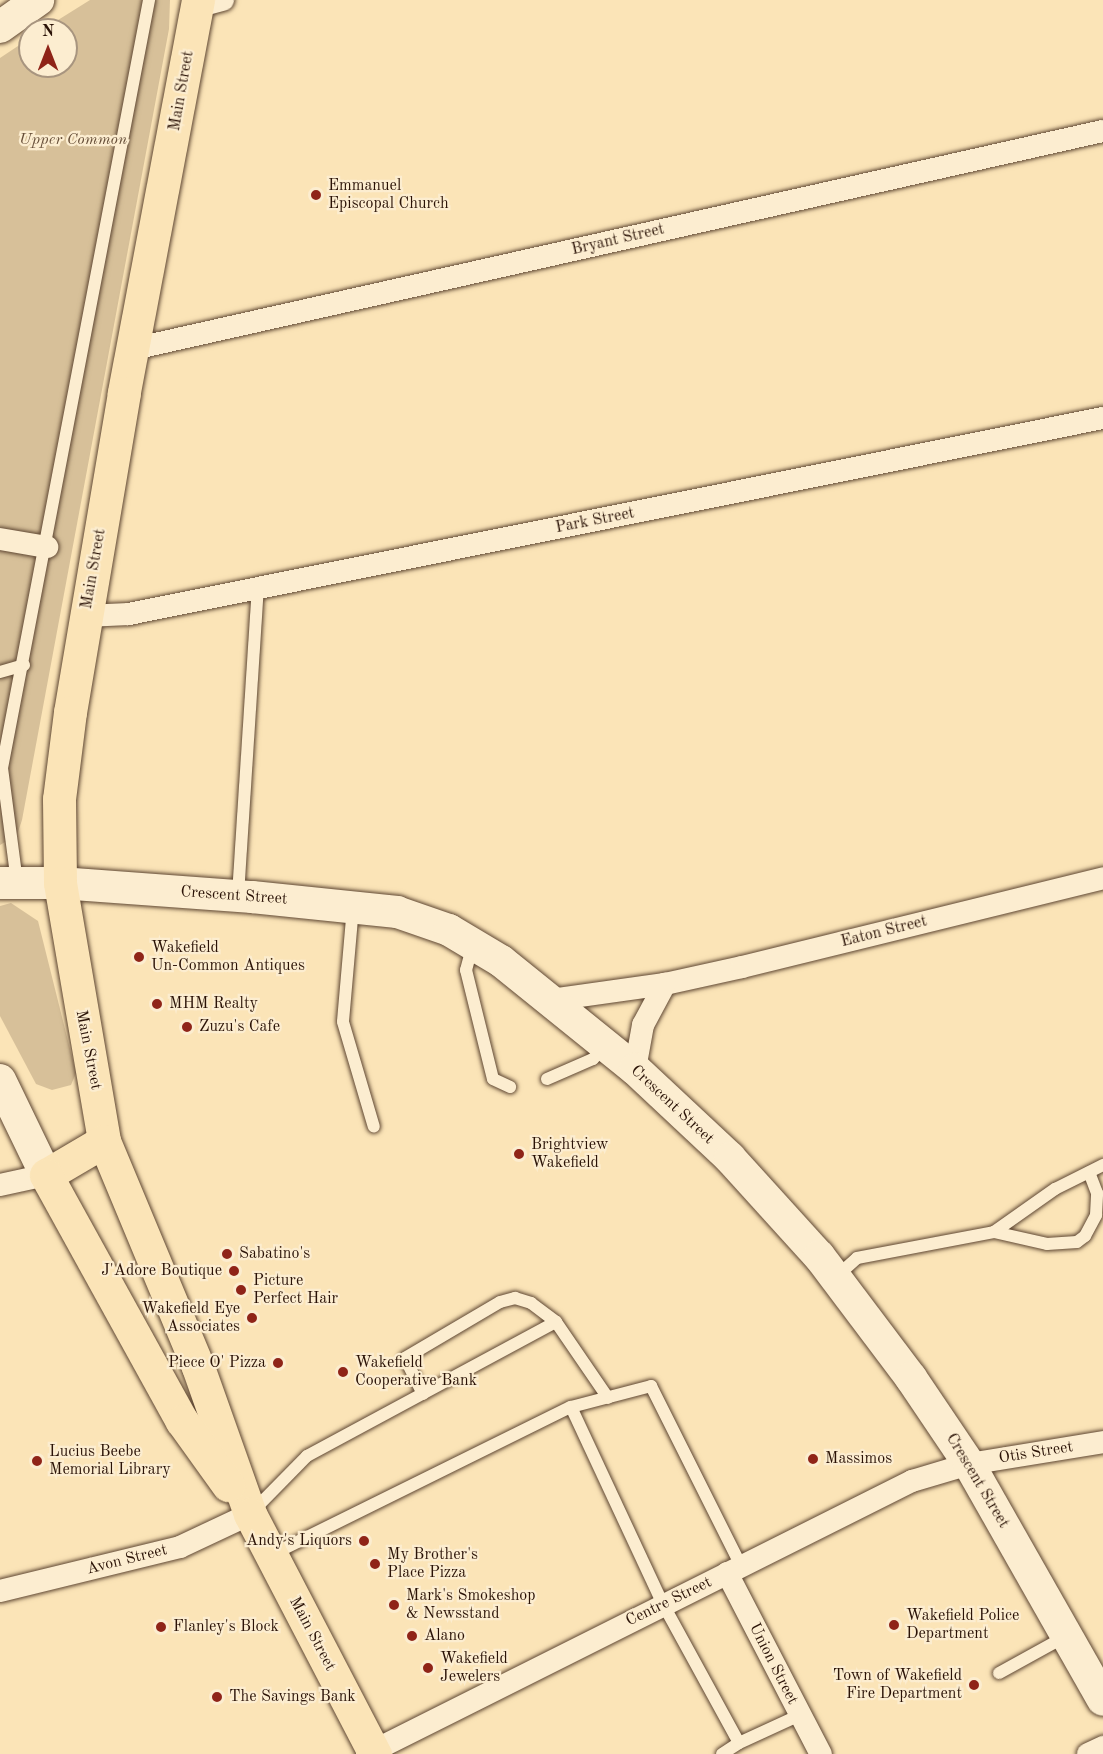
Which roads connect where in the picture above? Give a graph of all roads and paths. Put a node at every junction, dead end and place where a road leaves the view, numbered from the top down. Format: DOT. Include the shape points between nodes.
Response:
graph roads {
  1 [pos="38,0"];
  2 [pos="149,0"];
  3 [pos="206,2"];
  4 [pos="0,27"];
  5 [pos="1103,131"];
  6 [pos="133,350"];
  7 [pos="1103,418"];
  8 [pos="0,539"];
  9 [pos="47,548"];
  10 [pos="258,588"];
  11 [pos="86,616"];
  12 [pos="24,664"];
  13 [pos="0,672"];
  14 [pos="1,766"];
  15 [pos="4,824"];
  16 [pos="1103,878"];
  17 [pos="9,882"];
  18 [pos="60,883"];
  19 [pos="238,896"];
  20 [pos="353,906"];
  21 [pos="473,943"];
  22 [pos="665,984"];
  23 [pos="551,1000"];
  24 [pos="605,1045"];
  25 [pos="635,1069"];
  26 [pos="547,1079"];
  27 [pos="0,1080"];
  28 [pos="510,1088"];
  29 [pos="374,1127"];
  30 [pos="104,1141"];
  31 [pos="1103,1165"];
  32 [pos="1089,1172"];
  33 [pos="46,1175"];
  34 [pos="0,1185"];
  35 [pos="994,1232"];
  36 [pos="836,1278"];
  37 [pos="556,1322"];
  38 [pos="423,1394"];
  39 [pos="608,1398"];
  40 [pos="571,1407"];
  41 [pos="1103,1442"];
  42 [pos="969,1464"];
  43 [pos="250,1514"];
  44 [pos="270,1555"];
  45 [pos="734,1570"];
  46 [pos="0,1591"];
  47 [pos="663,1604"];
  48 [pos="1068,1636"];
  49 [pos="999,1673"];
  50 [pos="1103,1700"];
  51 [pos="800,1715"];
  52 [pos="739,1743"];
  53 [pos="1103,1747"];
  54 [pos="372,1753"];
  55 [pos="722,1754"];
  56 [pos="821,1754"];
  57 [pos="1088,1754"];
  1 -- 4 [label="main road"];
  2 -- 9 [label="lane"];
  3 -- 6 [label="main road, Main Street"];
  5 -- 6 [label="street, Bryant Street"];
  6 -- 11 [label="main road, Main Street"];
  7 -- 10 [label="street, Park Street"];
  8 -- 9 [label="street"];
  9 -- 12 [label="lane"];
  10 -- 11 [label="street, Park Street" via="129,614"];
  10 -- 19 [label="lane"];
  11 -- 18 [label="main road, Main Street" via="59,799"];
  12 -- 13 [label="lane"];
  12 -- 14 [label="lane"];
  14 -- 15 [label="lane"];
  15 -- 17 [label="lane"];
  16 -- 22 [label="street, Eaton Street"];
  17 -- 18 [label="main road, Crescent Street"];
  18 -- 19 [label="main road, Crescent Street"];
  18 -- 30 [label="main road, Main Street"];
  19 -- 20 [label="main road, Crescent Street"];
  20 -- 21 [label="main road, Crescent Street" via="417,917"];
  20 -- 29 [label="lane" via="343,1022"];
  21 -- 23 [label="main road, Crescent Street"];
  21 -- 28 [label="lane" via="466,970 493,1079"];
  22 -- 23 [label="street, Eaton Street"];
  22 -- 25 [label="street" via="644,1025"];
  23 -- 24 [label="main road, Crescent Street"];
  24 -- 25 [label="main road, Crescent Street"];
  24 -- 26 [label="lane" via="593,1059"];
  25 -- 36 [label="main road, Crescent Street" via="730,1158"];
  27 -- 33 [label="main road"];
  30 -- 33 [label="main road"];
  30 -- 43 [label="main road, Main Street" via="198,1367"];
  31 -- 32 [label="lane"];
  32 -- 35 [label="lane" via="1055,1189"];
  32 -- 35 [label="lane" via="1097,1193 1096,1215 1085,1236 1077,1242 1047,1244"];
  33 -- 34 [label="street"];
  33 -- 43 [label="main road, Main Street" via="182,1421"];
  35 -- 36 [label="lane" via="857,1258"];
  36 -- 42 [label="main road, Crescent Street" via="911,1377"];
  37 -- 38 [label="lane"];
  37 -- 38 [label="lane" via="531,1303 515,1298 500,1302 405,1358"];
  37 -- 39 [label="lane"];
  38 -- 43 [label="lane" via="307,1456"];
  39 -- 40 [label="lane"];
  39 -- 45 [label="lane" via="651,1386"];
  40 -- 44 [label="lane"];
  40 -- 47 [label="lane"];
  41 -- 42 [label="street, Otis Street"];
  42 -- 45 [label="street, Centre Street" via="912,1481"];
  42 -- 48 [label="main road, Crescent Street"];
  43 -- 44 [label="main road, Main Street"];
  43 -- 46 [label="street, Avon Street" via="180,1547"];
  44 -- 54 [label="main road, Main Street"];
  45 -- 47 [label="street, Centre Street"];
  45 -- 51 [label="street, Union Street"];
  47 -- 52 [label="lane"];
  47 -- 54 [label="street, Centre Street"];
  48 -- 49 [label="lane"];
  48 -- 50 [label="main road, Crescent Street"];
  51 -- 52 [label="lane"];
  51 -- 56 [label="street, Union Street"];
  52 -- 55 [label="lane"];
  53 -- 57 [label="street"];
}
